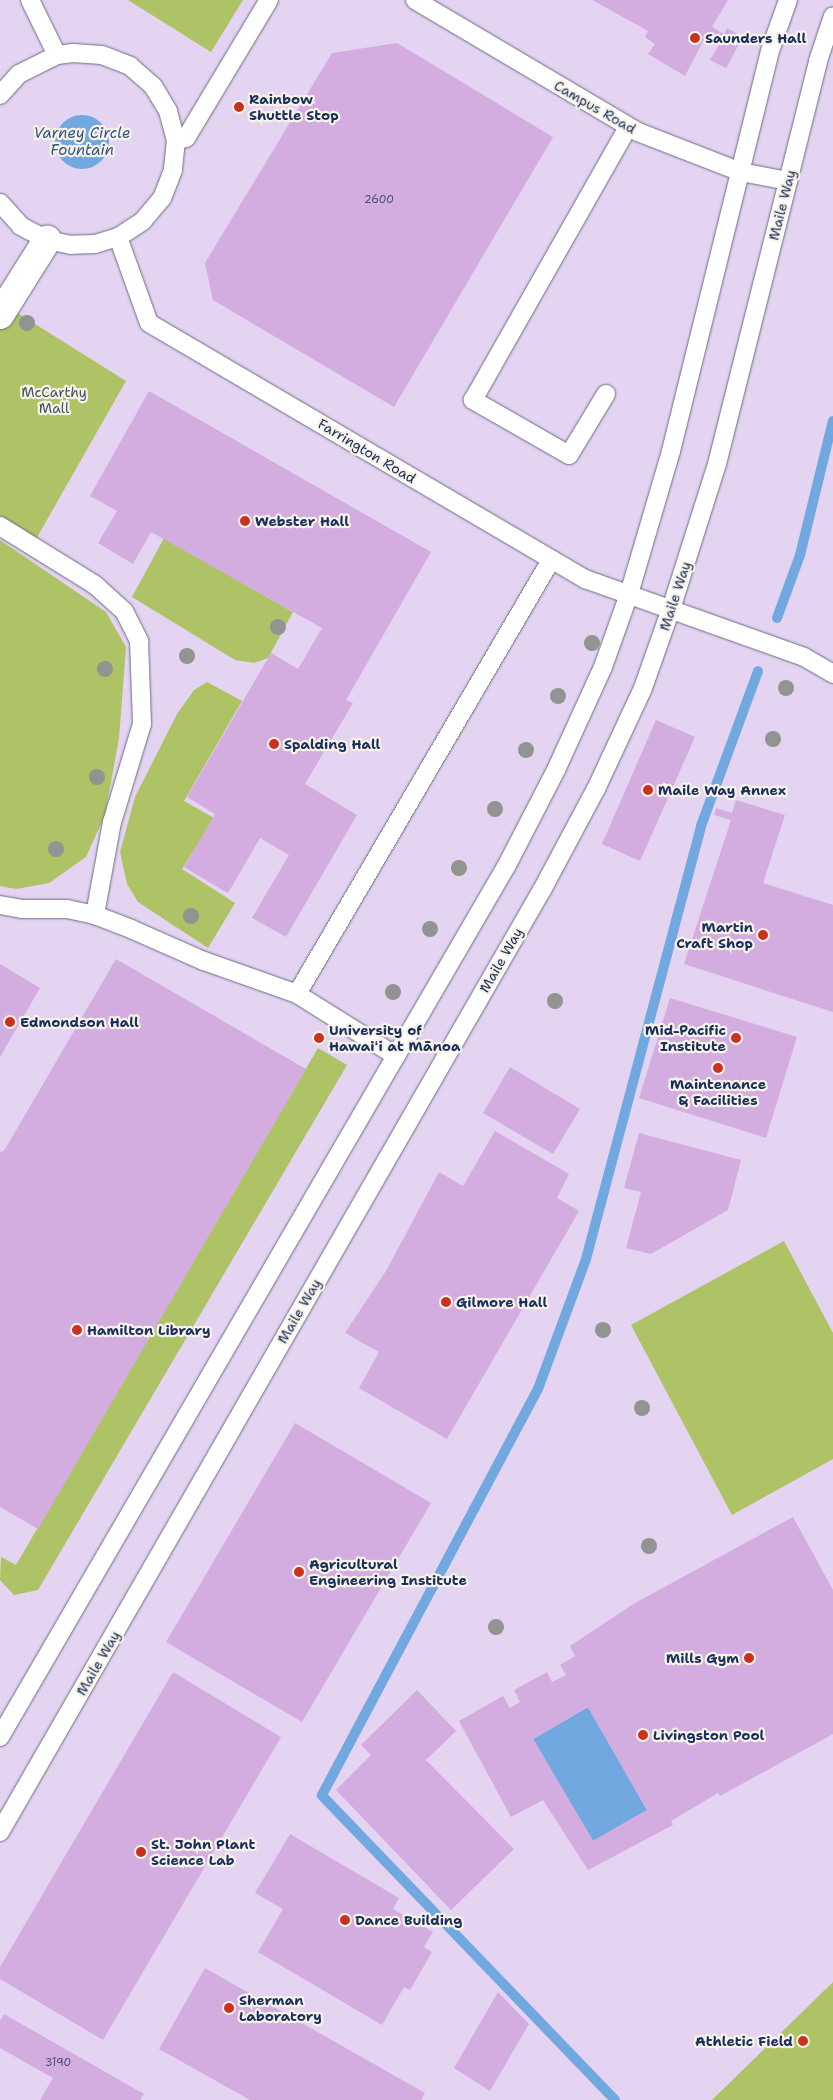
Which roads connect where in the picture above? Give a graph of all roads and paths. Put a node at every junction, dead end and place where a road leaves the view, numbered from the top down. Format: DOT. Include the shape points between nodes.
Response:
graph roads {
  1 [pos="30,0"];
  2 [pos="270,0"];
  3 [pos="415,0"];
  4 [pos="788,0"];
  5 [pos="833,16"];
  6 [pos="57,55"];
  7 [pos="0,95"];
  8 [pos="628,127"];
  9 [pos="176,140"];
  10 [pos="741,172"];
  11 [pos="788,181"];
  12 [pos="0,203"];
  13 [pos="118,237"];
  14 [pos="46,240"];
  15 [pos="0,315"];
  16 [pos="606,394"];
  17 [pos="0,526"];
  18 [pos="551,560"];
  19 [pos="629,594"];
  20 [pos="671,609"];
  21 [pos="833,674"];
  22 [pos="0,905"];
  23 [pos="96,916"];
  24 [pos="297,994"];
  25 [pos="396,1056"];
  26 [pos="0,1737"];
  27 [pos="0,1832"];
  1 -- 6 [label="lane"];
  2 -- 9 [label="lane" via="186,138"];
  3 -- 8 [label="lane, Campus Road"];
  4 -- 10 [label="lane" via="772,48"];
  5 -- 11 [label="lane, Maile Way" via="818,61"];
  6 -- 7 [label="lane" via="19,74"];
  6 -- 9 [label="lane" via="102,55 130,66 153,86 168,111"];
  8 -- 10 [label="lane, Campus Road"];
  8 -- 16 [label="lane" via="473,400 569,455"];
  9 -- 13 [label="lane" via="174,170 162,198 143,221"];
  10 -- 11 [label="lane, Campus Road"];
  10 -- 19 [label="lane" via="671,451"];
  11 -- 20 [label="lane, Maile Way" via="717,464"];
  12 -- 14 [label="lane" via="21,226"];
  13 -- 14 [label="lane" via="95,244 71,245"];
  13 -- 18 [label="lane, Farrington Road" via="149,322"];
  14 -- 15 [label="street"];
  17 -- 23 [label="lane" via="95,585 124,611 140,641 142,724 112,822"];
  18 -- 19 [label="lane, Farrington Road" via="585,579"];
  18 -- 24 [label="lane"];
  19 -- 20 [label="lane, Farrington Road"];
  19 -- 25 [label="lane" via="603,667 556,770 507,865"];
  20 -- 21 [label="lane, Farrington Road" via="810,660"];
  20 -- 27 [label="lane, Maile Way" via="644,688 596,789 542,890"];
  22 -- 23 [label="lane" via="22,909 67,909"];
  23 -- 24 [label="lane" via="204,961"];
  24 -- 25 [label="lane"];
  25 -- 26 [label="lane"];
}
